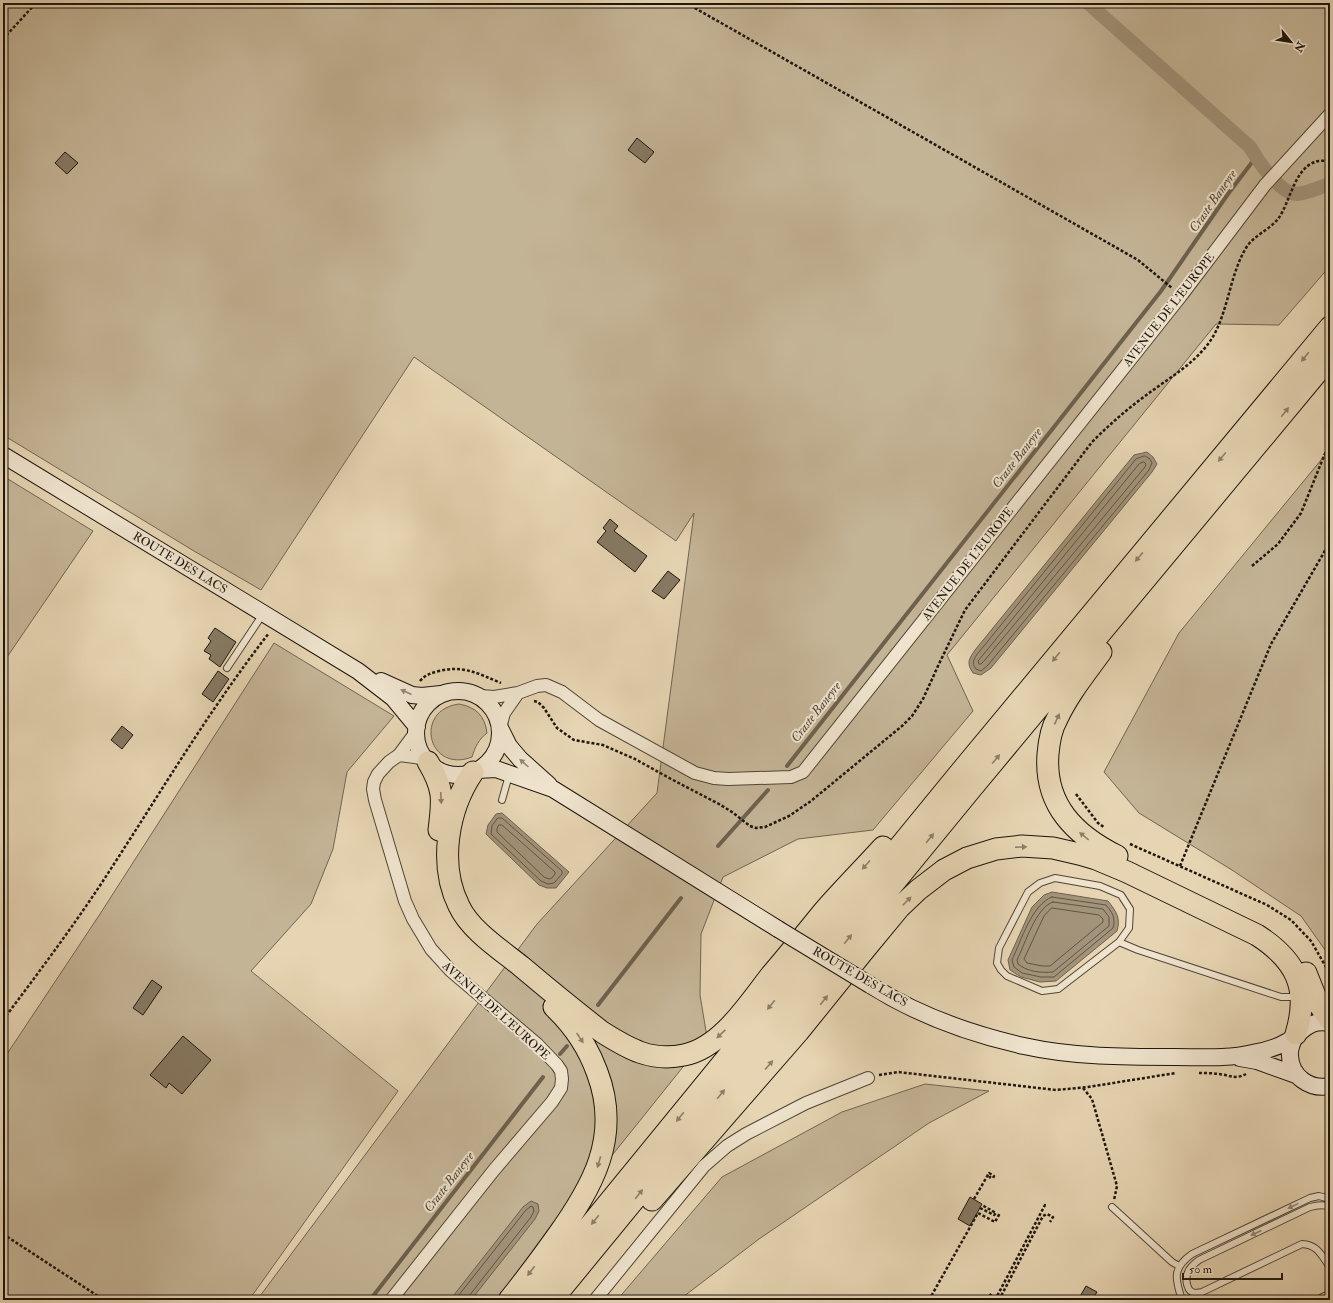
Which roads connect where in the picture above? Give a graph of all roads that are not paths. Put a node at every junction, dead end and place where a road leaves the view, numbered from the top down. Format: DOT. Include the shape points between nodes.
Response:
graph roads {
  1 [pos="1330,114"];
  2 [pos="1330,327"];
  3 [pos="1330,357"];
  4 [pos="1268,432"];
  5 [pos="3,455"];
  6 [pos="264,614"];
  7 [pos="227,668"];
  8 [pos="358,671"];
  9 [pos="522,692"];
  10 [pos="444,693"];
  11 [pos="480,696"];
  12 [pos="500,728"];
  13 [pos="417,730"];
  14 [pos="399,756"];
  15 [pos="427,760"];
  16 [pos="963,769"];
  17 [pos="475,771"];
  18 [pos="510,773"];
  19 [pos="553,789"];
  20 [pos="502,800"];
  21 [pos="1119,942"];
  22 [pos="1302,997"];
  23 [pos="1330,1020"];
  24 [pos="1330,1024"];
  25 [pos="1296,1034"];
  26 [pos="1229,1057"];
  27 [pos="1296,1075"];
  28 [pos="868,1078"];
  29 [pos="1330,1086"];
  30 [pos="1330,1199"];
  31 [pos="1112,1207"];
  32 [pos="1330,1208"];
  33 [pos="1179,1266"];
  34 [pos="1330,1267"];
  35 [pos="1330,1297"];
  36 [pos="391,1300"];
  37 [pos="509,1300"];
  38 [pos="529,1300"];
  39 [pos="552,1300"];
  40 [pos="562,1300"];
  41 [pos="595,1300"];
  42 [pos="1182,1300"];
  43 [pos="1323,1300"];
  1 -- 9 [label="street, AVENUE DE L'EUROPE" via="1265,185 803,772 791,777 755,779 705,776 685,768 599,720 556,689 542,685"];
  2 -- 16 [label="highway, one-way"];
  4 -- 3 [label="highway, one-way"];
  23 -- 4 [label="highway, one-way" via="1318,1002 1299,958 1290,946 1262,925 1090,841 1069,822 1059,808 1053,797 1047,766 1051,735 1066,701"];
  39 -- 4 [label="highway, one-way" via="1135,590"];
  5 -- 6 [label="main road, ROUTE DES LACS"];
  6 -- 7 [label="lane"];
  6 -- 8 [label="main road, ROUTE DES LACS"];
  10 -- 8 [label="main road, ROUTE DES LACS, one-way" via="412,695"];
  8 -- 13 [label="main road, ROUTE DES LACS" via="393,698"];
  9 -- 11 [label="street, AVENUE DE L'EUROPE" via="494,698"];
  9 -- 12 [label="street" via="504,713"];
  10 -- 11 [label="main road" via="468,692"];
  10 -- 13 [label="main road" via="424,708"];
  11 -- 12 [label="main road" via="496,715"];
  12 -- 17 [label="main road" via="500,740 495,752 488,763"];
  19 -- 12 [label="main road, ROUTE DES LACS, one-way" via="520,759 509,746"];
  13 -- 14 [label="street, AVENUE DE L'EUROPE"];
  13 -- 15 [label="main road" via="418,743"];
  14 -- 15 [label="street" via="415,756"];
  14 -- 36 [label="street, AVENUE DE L'EUROPE" via="382,768 373,789 405,901 413,919 441,961 536,1044 557,1065 562,1079 561,1088 552,1102 494,1170"];
  15 -- 17 [label="main road" via="439,770 451,774"];
  15 -- 37 [label="highway, one-way" via="440,786 442,798 438,857 442,890 448,906 466,932 538,993 574,1028 593,1060 605,1101 607,1120 604,1143 598,1167 588,1190"];
  16 -- 17 [label="highway, one-way" via="911,816 824,911 748,1005 720,1035 697,1051 668,1057 638,1053 602,1032 472,925 459,907 448,873 448,838 456,804 465,783"];
  16 -- 38 [label="highway, one-way"];
  17 -- 18 [label="main road, ROUTE DES LACS" via="496,769"];
  18 -- 19 [label="main road, ROUTE DES LACS"];
  18 -- 20 [label="lane"];
  19 -- 26 [label="main road, ROUTE DES LACS, bridge" via="870,985 944,1021 1024,1046 1076,1054"];
  21 -- 21 [label="lane" via="1058,989 1042,991 1007,976 997,963 999,948 1028,892 1040,883 1055,878 1100,886 1121,895 1130,909 1128,928"];
  21 -- 22 [label="lane" via="1281,997"];
  22 -- 25 [label="highway"];
  40 -- 22 [label="highway, one-way" via="799,1031 900,908 944,870 967,858 996,849 1022,846 1053,848 1096,859 1264,939 1284,955 1291,965"];
  24 -- 25 [label="main road, ROUTE DES LACS" via="1314,1023"];
  25 -- 26 [label="main road, ROUTE DES LACS" via="1289,1041 1271,1048"];
  25 -- 27 [label="main road" via="1289,1055"];
  26 -- 27 [label="main road, ROUTE DES LACS" via="1257,1061"];
  27 -- 29 [label="main road, ROUTE DES LACS" via="1313,1086"];
  28 -- 41 [label="street" via="806,1102 727,1146 704,1166"];
  30 -- 33 [label="lane, one-way" via="1319,1196 1310,1198 1192,1254"];
  31 -- 33 [label="lane"];
  32 -- 34 [label="lane, one-way" via="1318,1205 1310,1207 1199,1260 1187,1272 1186,1280 1191,1292 1202,1292 1302,1244 1318,1249"];
  33 -- 42 [label="lane" via="1177,1281"];
  35 -- 43 [label="street"];
}
